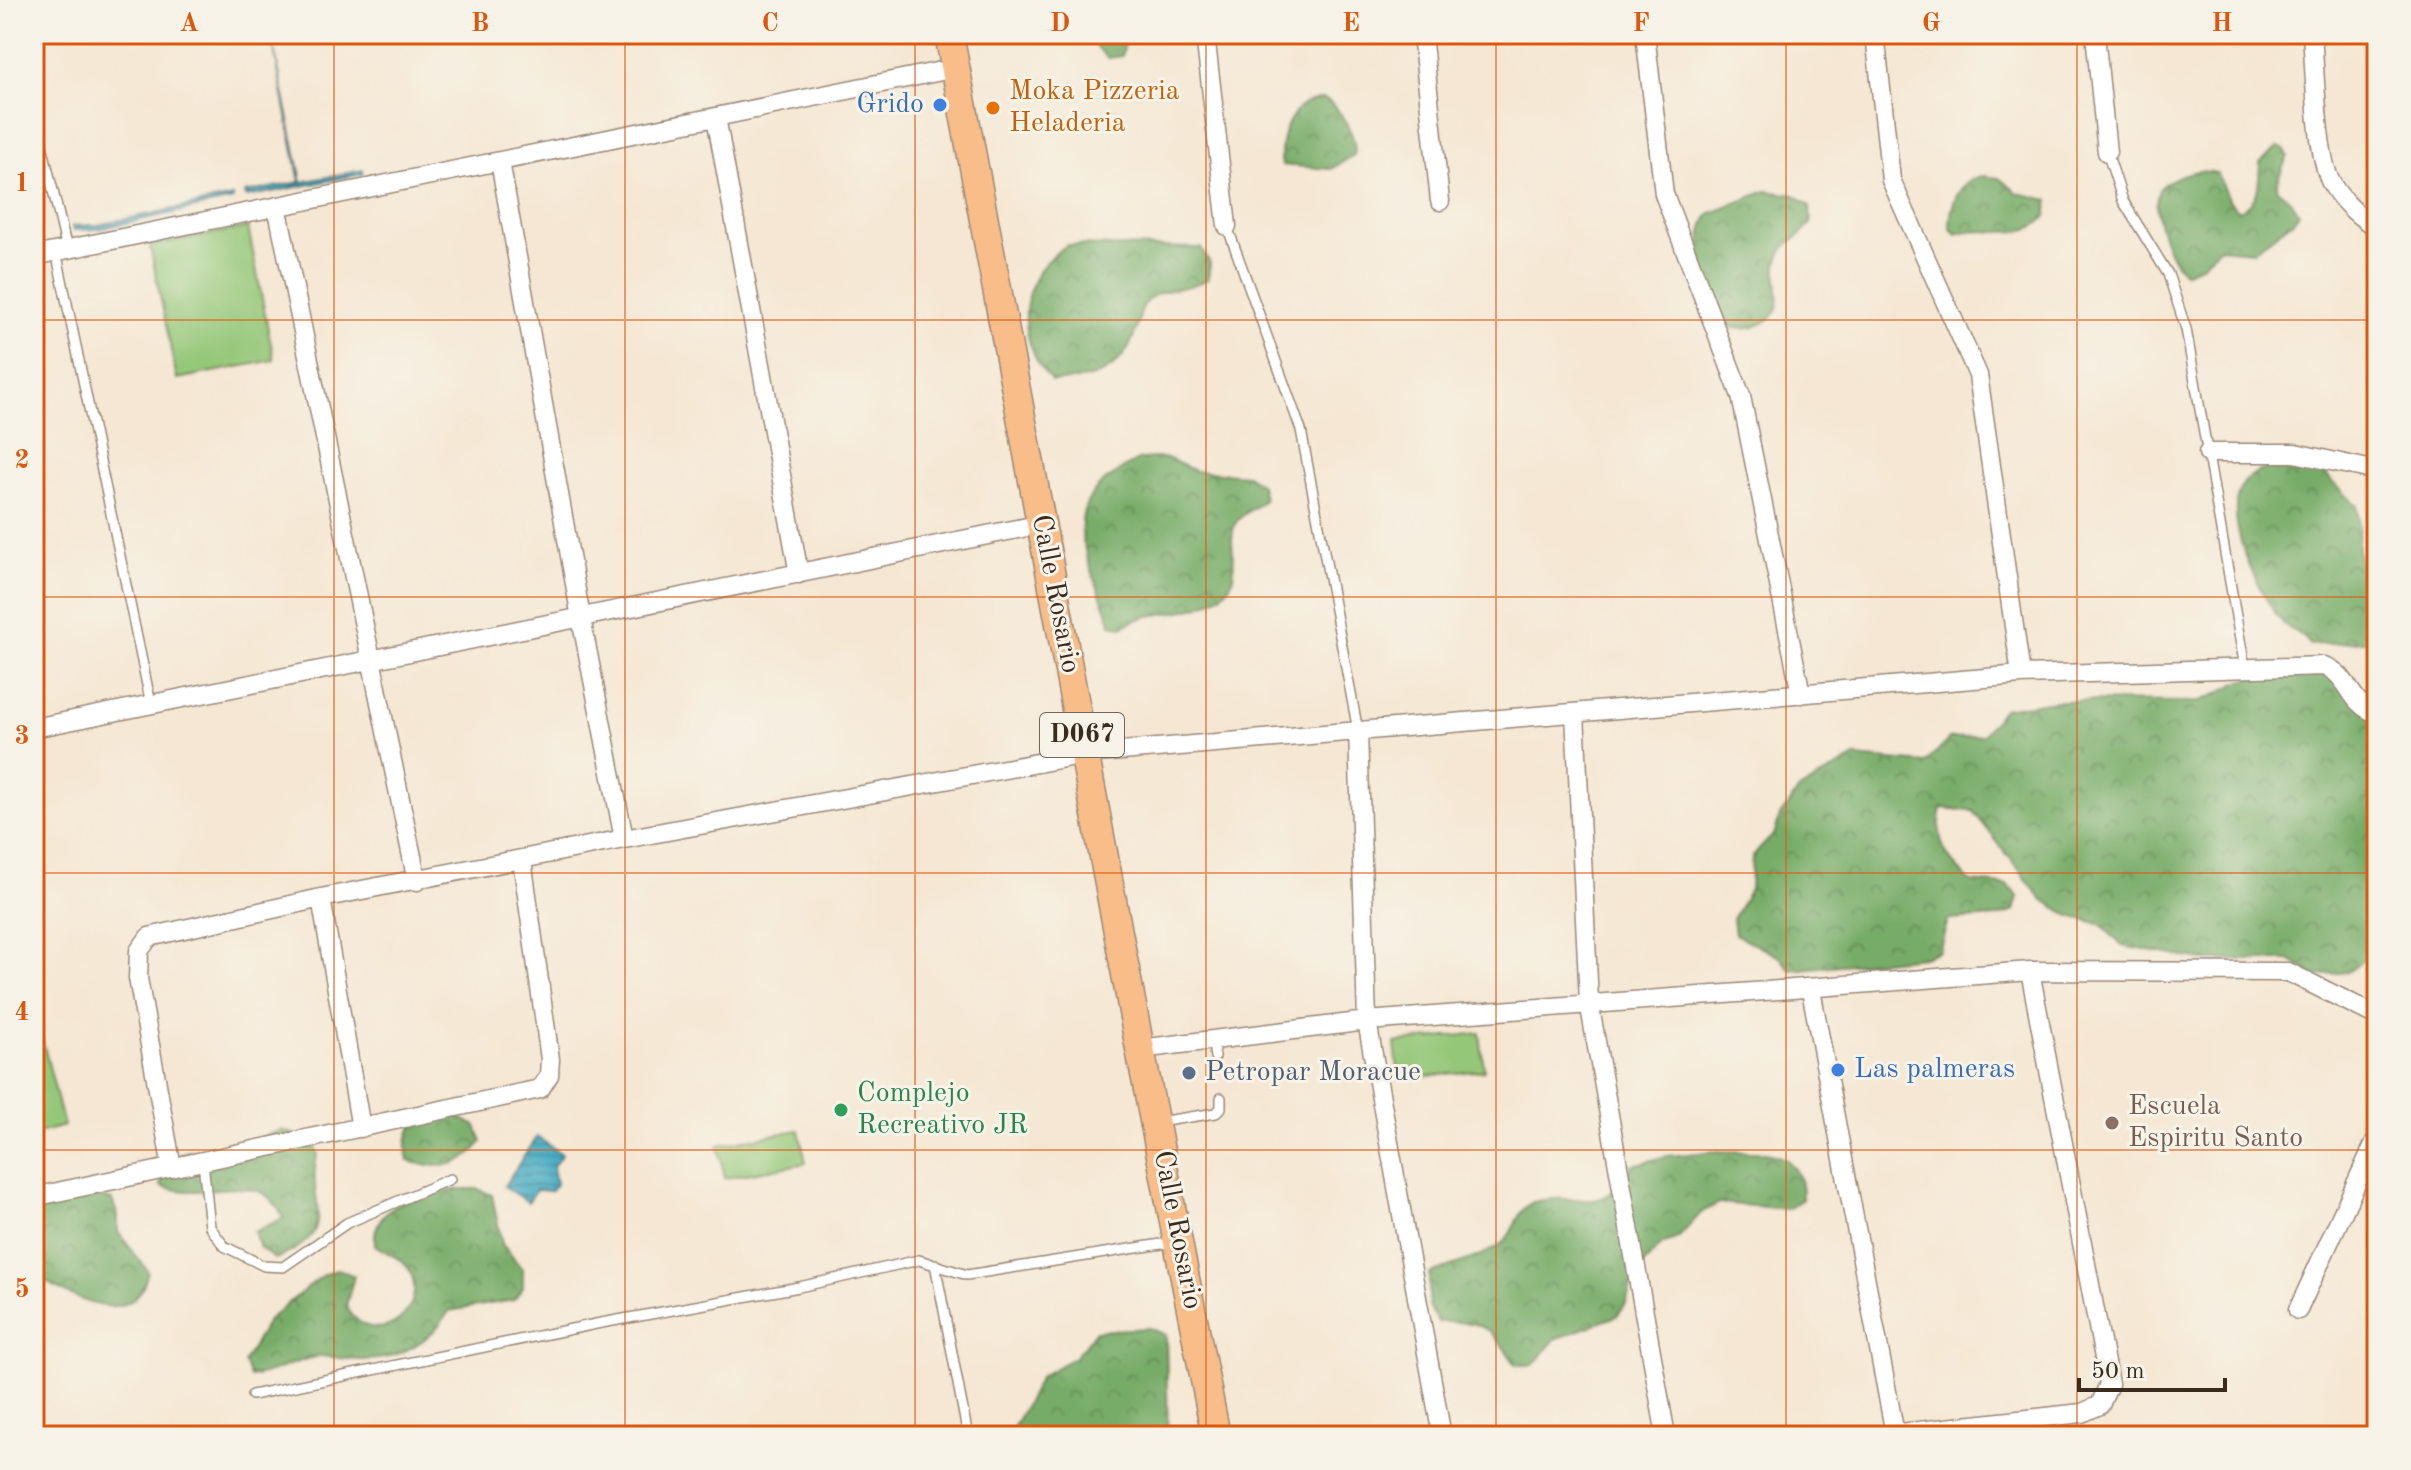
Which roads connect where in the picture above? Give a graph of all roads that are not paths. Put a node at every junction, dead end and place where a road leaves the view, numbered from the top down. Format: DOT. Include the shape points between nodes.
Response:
graph roads {
  1 [pos="949,34"];
  2 [pos="1205,34"];
  3 [pos="1422,34"];
  4 [pos="1645,34"];
  5 [pos="1875,34"];
  6 [pos="2095,34"];
  7 [pos="2312,34"];
  8 [pos="956,68"];
  9 [pos="34,112"];
  10 [pos="716,117"];
  11 [pos="2107,152"];
  12 [pos="500,161"];
  13 [pos="1440,201"];
  14 [pos="277,206"];
  15 [pos="1227,226"];
  16 [pos="2377,228"];
  17 [pos="62,250"];
  18 [pos="34,256"];
  19 [pos="2208,453"];
  20 [pos="2377,471"];
  21 [pos="1042,524"];
  22 [pos="799,574"];
  23 [pos="581,618"];
  24 [pos="371,661"];
  25 [pos="2245,668"];
  26 [pos="2021,675"];
  27 [pos="1801,694"];
  28 [pos="151,704"];
  29 [pos="1575,713"];
  30 [pos="2377,713"];
  31 [pos="34,728"];
  32 [pos="1358,731"];
  33 [pos="1086,754"];
  34 [pos="624,839"];
  35 [pos="522,860"];
  36 [pos="417,881"];
  37 [pos="321,898"];
  38 [pos="2030,971"];
  39 [pos="1811,990"];
  40 [pos="1589,1002"];
  41 [pos="2377,1016"];
  42 [pos="1367,1021"];
  43 [pos="1140,1049"];
  44 [pos="1221,1098"];
  45 [pos="1155,1123"];
  46 [pos="361,1128"];
  47 [pos="2377,1138"];
  48 [pos="203,1162"];
  49 [pos="172,1168"];
  50 [pos="450,1179"];
  51 [pos="34,1197"];
  52 [pos="1180,1241"];
  53 [pos="935,1264"];
  54 [pos="2298,1310"];
  55 [pos="252,1395"];
  56 [pos="1895,1434"];
  57 [pos="968,1436"];
  58 [pos="1216,1436"];
  59 [pos="1442,1436"];
  60 [pos="1666,1436"];
  61 [pos="1873,1436"];
  1 -- 8 [label="main road, Calle Rosario / D067"];
  2 -- 15 [label="street"];
  3 -- 13 [label="street"];
  4 -- 27 [label="street" via="1664,194 1741,396"];
  5 -- 26 [label="street" via="1891,180 1978,375"];
  6 -- 11 [label="street"];
  7 -- 16 [label="street" via="2322,146 2331,184 2353,212"];
  8 -- 10 [label="street"];
  8 -- 21 [label="main road, Calle Rosario / D067"];
  9 -- 17 [label="lane"];
  10 -- 12 [label="street"];
  10 -- 22 [label="street"];
  11 -- 19 [label="lane" via="2123,201 2168,274 2176,297"];
  12 -- 14 [label="street"];
  12 -- 23 [label="street"];
  14 -- 17 [label="street"];
  14 -- 24 [label="street"];
  15 -- 32 [label="lane" via="1301,430"];
  17 -- 18 [label="street"];
  17 -- 28 [label="lane"];
  19 -- 20 [label="street" via="2295,453"];
  19 -- 25 [label="lane"];
  21 -- 22 [label="street"];
  21 -- 33 [label="main road, Calle Rosario / D067"];
  22 -- 23 [label="street"];
  23 -- 24 [label="street"];
  23 -- 34 [label="street"];
  24 -- 28 [label="street"];
  24 -- 36 [label="street"];
  25 -- 26 [label="street"];
  25 -- 30 [label="street" via="2335,669 2364,710"];
  26 -- 27 [label="street"];
  27 -- 29 [label="street"];
  28 -- 31 [label="street"];
  29 -- 32 [label="street"];
  29 -- 40 [label="street"];
  32 -- 33 [label="street"];
  32 -- 42 [label="street"];
  33 -- 34 [label="street"];
  33 -- 43 [label="main road, Calle Rosario / D067"];
  34 -- 35 [label="street"];
  35 -- 36 [label="street"];
  35 -- 46 [label="street" via="549,1075 540,1089"];
  36 -- 37 [label="street"];
  37 -- 46 [label="street"];
  37 -- 49 [label="street" via="149,937 139,951 138,978"];
  38 -- 39 [label="street"];
  38 -- 41 [label="street" via="2288,972"];
  38 -- 56 [label="street" via="2109,1384 2100,1405 2082,1413"];
  39 -- 40 [label="street"];
  39 -- 56 [label="street"];
  40 -- 42 [label="street"];
  40 -- 60 [label="street"];
  42 -- 43 [label="street" via="1214,1048"];
  42 -- 59 [label="street"];
  43 -- 45 [label="main road, Calle Rosario / D067"];
  44 -- 45 [label="lane" via="1216,1113"];
  45 -- 52 [label="main road, Calle Rosario / D067"];
  46 -- 48 [label="street"];
  47 -- 54 [label="street"];
  48 -- 49 [label="street"];
  48 -- 50 [label="lane" via="210,1227 224,1246 264,1266 283,1267 347,1223"];
  49 -- 51 [label="street"];
  52 -- 53 [label="lane" via="967,1275"];
  52 -- 58 [label="main road, Calle Rosario / D067"];
  53 -- 55 [label="lane" via="919,1260"];
  53 -- 57 [label="lane"];
  56 -- 61 [label="street"];
}
